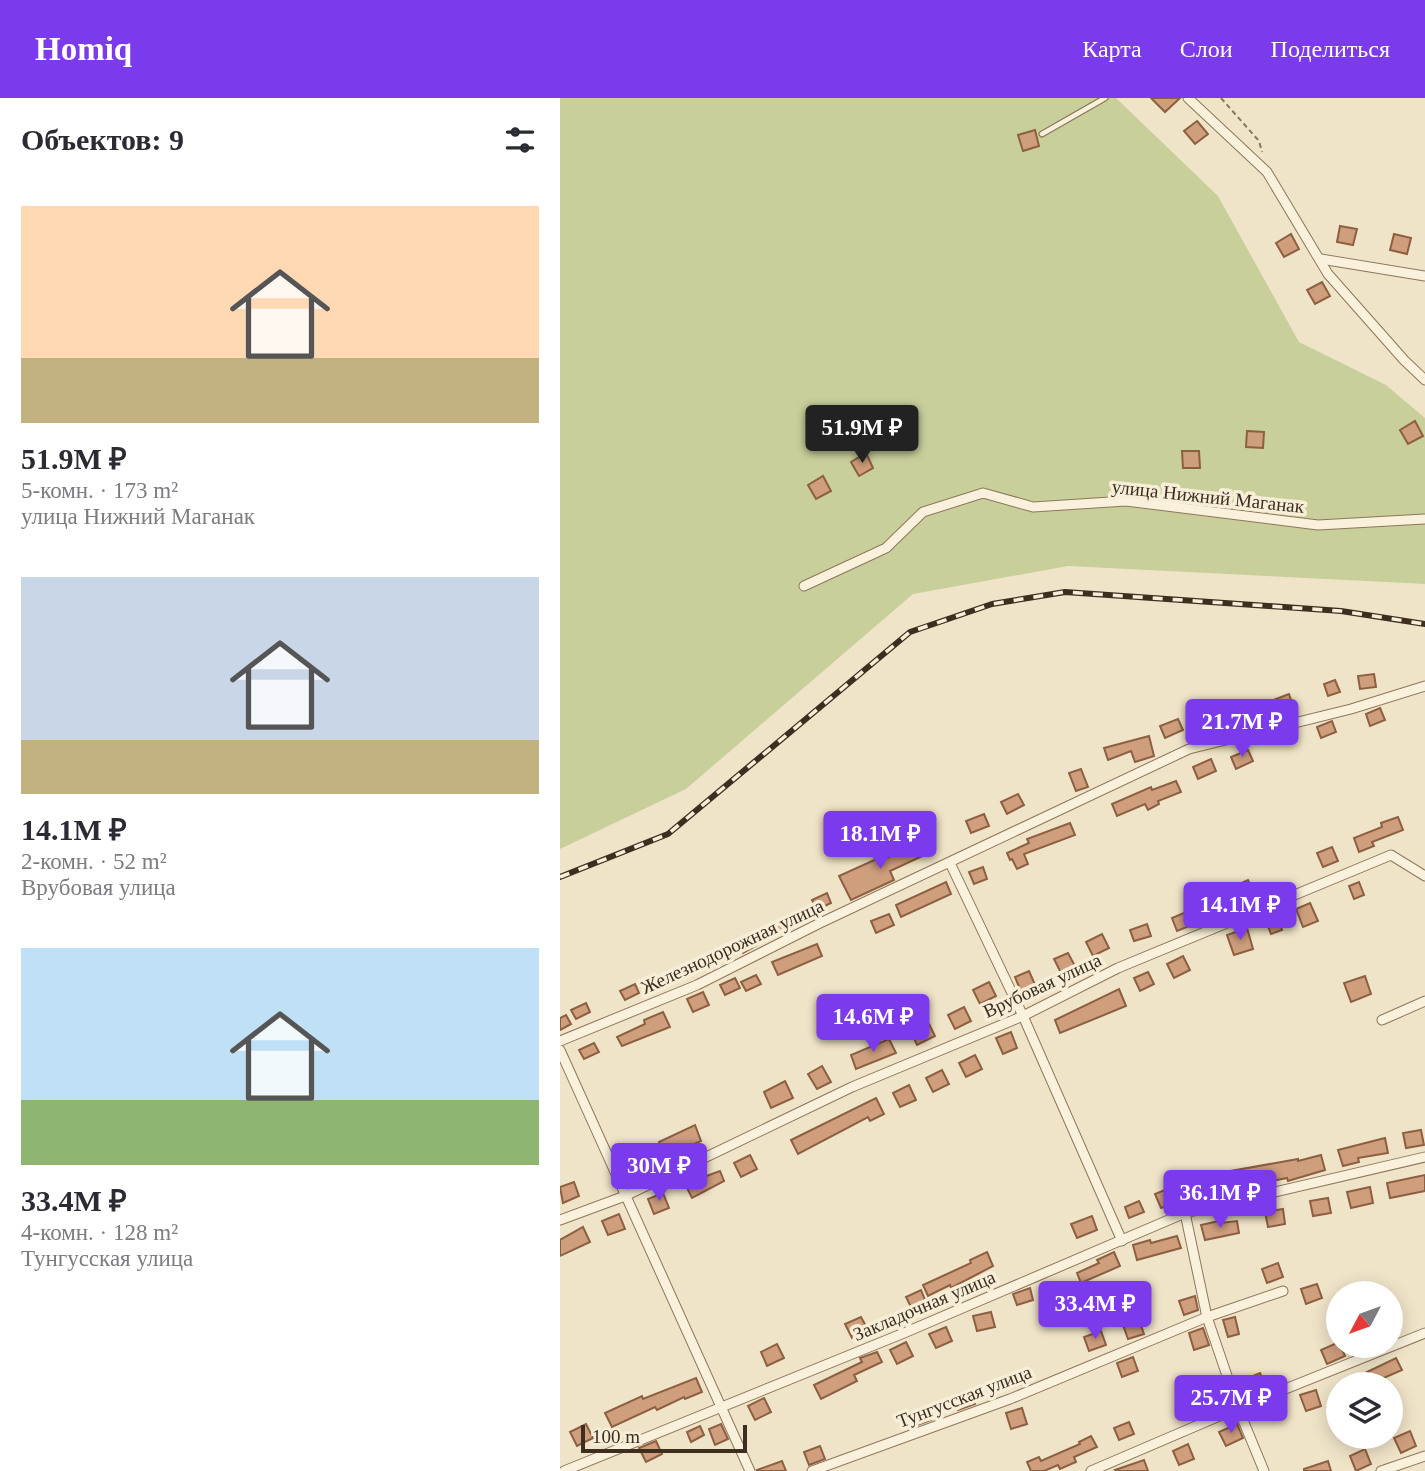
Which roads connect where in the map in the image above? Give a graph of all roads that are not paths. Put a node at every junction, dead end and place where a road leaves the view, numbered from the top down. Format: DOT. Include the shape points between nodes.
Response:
graph roads {
  1 [pos="1105,98"];
  2 [pos="1188,98"];
  3 [pos="1042,134"];
  4 [pos="1321,259"];
  5 [pos="1425,276"];
  6 [pos="1425,380"];
  7 [pos="1425,519"];
  8 [pos="804,586"];
  9 [pos="1425,686"];
  10 [pos="950,863"];
  11 [pos="1425,876"];
  12 [pos="1425,1001"];
  13 [pos="1023,1016"];
  14 [pos="1382,1020"];
  15 [pos="560,1041"];
  16 [pos="560,1050"];
  17 [pos="1425,1157"];
  18 [pos="625,1196"];
  19 [pos="1185,1213"];
  20 [pos="560,1220"];
  21 [pos="1122,1241"];
  22 [pos="1283,1291"];
  23 [pos="1207,1317"];
  24 [pos="1425,1333"];
  25 [pos="723,1408"];
  26 [pos="1238,1408"];
  27 [pos="1425,1456"];
  28 [pos="564,1471"];
  29 [pos="750,1471"];
  30 [pos="812,1471"];
  31 [pos="1091,1471"];
  32 [pos="1264,1471"];
  33 [pos="1381,1471"];
  1 -- 3 [label="lane"];
  2 -- 4 [label="street" via="1267,172"];
  4 -- 5 [label="street"];
  4 -- 6 [label="street" via="1328,274"];
  7 -- 8 [label="street, улица Нижний Маганак" via="1318,525 1126,501 1033,507 983,493 923,512 886,548"];
  9 -- 10 [label="street, Железнодорожная улица" via="1189,749"];
  10 -- 13 [label="street"];
  10 -- 15 [label="street, Железнодорожная улица" via="697,985"];
  11 -- 13 [label="street, Врубовая улица" via="1391,855 1118,968"];
  12 -- 14 [label="street"];
  13 -- 18 [label="street, Врубовая улица" via="852,1087"];
  13 -- 21 [label="street"];
  16 -- 18 [label="street"];
  17 -- 19 [label="street, Закладочная улица"];
  18 -- 20 [label="street, Врубовая улица"];
  18 -- 25 [label="street"];
  19 -- 21 [label="street, Закладочная улица"];
  19 -- 23 [label="street"];
  21 -- 25 [label="street, Закладочная улица"];
  22 -- 23 [label="street, Тунгусская улица"];
  23 -- 26 [label="street"];
  23 -- 30 [label="street, Тунгусская улица" via="1010,1399"];
  24 -- 26 [label="street"];
  25 -- 28 [label="street, Закладочная улица"];
  25 -- 29 [label="street"];
  26 -- 31 [label="street"];
  26 -- 32 [label="street"];
  27 -- 33 [label="street"];
}
